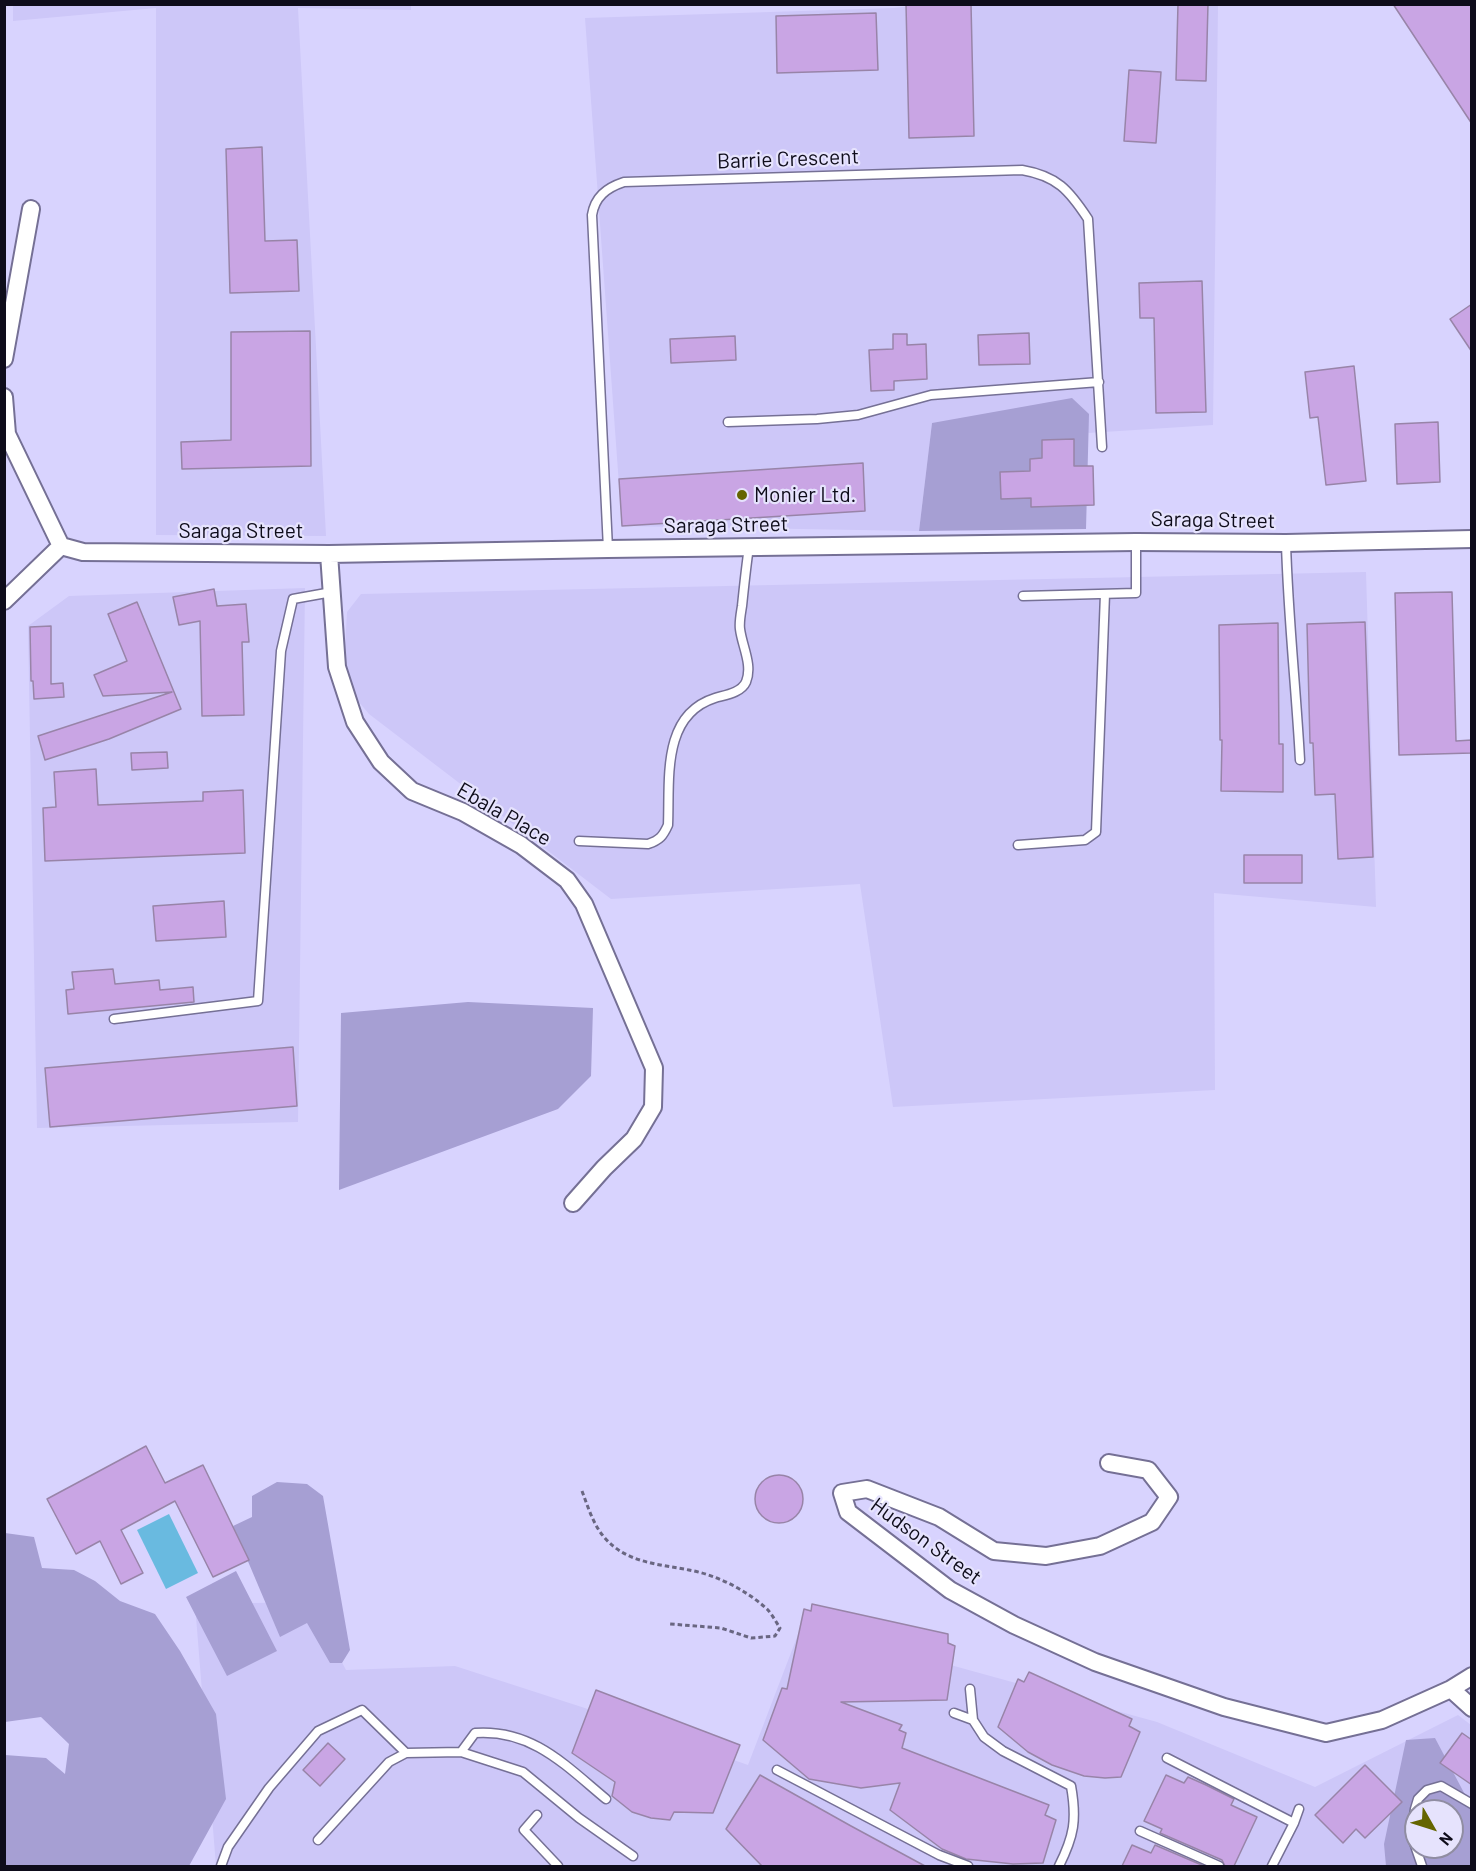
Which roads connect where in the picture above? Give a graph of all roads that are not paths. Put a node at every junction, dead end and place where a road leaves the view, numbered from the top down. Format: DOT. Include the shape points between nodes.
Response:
graph roads {
  1 [pos="31,209"];
  2 [pos="4,358"];
  3 [pos="1099,382"];
  4 [pos="4,398"];
  5 [pos="728,422"];
  6 [pos="1102,447"];
  7 [pos="1472,539"];
  8 [pos="1137,542"];
  9 [pos="1286,543"];
  10 [pos="62,546"];
  11 [pos="749,547"];
  12 [pos="608,549"];
  13 [pos="329,554"];
  14 [pos="332,592"];
  15 [pos="1105,594"];
  16 [pos="1023,596"];
  17 [pos="4,601"];
  18 [pos="1300,760"];
  19 [pos="579,841"];
  20 [pos="1018,845"];
  21 [pos="114,1019"];
  22 [pos="573,1203"];
  23 [pos="1109,1463"];
  24 [pos="1472,1676"];
  25 [pos="970,1689"];
  26 [pos="1451,1689"];
  27 [pos="1472,1708"];
  28 [pos="954,1713"];
  29 [pos="973,1720"];
  30 [pos="461,1752"];
  31 [pos="406,1753"];
  32 [pos="1167,1758"];
  33 [pos="777,1770"];
  34 [pos="606,1799"];
  35 [pos="1472,1804"];
  36 [pos="1299,1809"];
  37 [pos="537,1815"];
  38 [pos="1294,1823"];
  39 [pos="1140,1831"];
  40 [pos="318,1840"];
  41 [pos="633,1856"];
  42 [pos="221,1866"];
  43 [pos="558,1866"];
  44 [pos="968,1866"];
  45 [pos="1059,1866"];
  46 [pos="1219,1866"];
  47 [pos="1272,1866"];
  48 [pos="1422,1866"];
  1 -- 2 [label="street"];
  3 -- 5 [label="lane" via="931,395 858,415"];
  3 -- 6 [label="lane, Barrie Crescent"];
  3 -- 12 [label="lane, Barrie Crescent" via="1088,219 1062,186 1041,173 1022,170 624,182 602,193 592,215"];
  4 -- 10 [label="street" via="7,434"];
  7 -- 9 [label="street, Saraga Street"];
  8 -- 9 [label="street, Saraga Street"];
  8 -- 11 [label="street, Saraga Street"];
  8 -- 15 [label="lane" via="1136,594"];
  9 -- 18 [label="lane"];
  10 -- 13 [label="street, Saraga Street" via="83,552"];
  10 -- 17 [label="street"];
  11 -- 12 [label="street, Saraga Street"];
  11 -- 19 [label="lane" via="740,623 748,678 740,690 705,701 680,724 669,766 665,831 658,841 648,844"];
  12 -- 13 [label="street, Saraga Street"];
  13 -- 14 [label="street, Ebala Place"];
  14 -- 21 [label="lane" via="293,599 281,651 258,1001"];
  14 -- 22 [label="street, Ebala Place" via="337,667 355,722 381,762 412,792 463,812 520,845 567,880 584,904 654,1068 653,1107 633,1140"];
  15 -- 16 [label="lane"];
  15 -- 20 [label="lane" via="1096,832 1085,840"];
  23 -- 26 [label="street, Hudson Street" via="1148,1470 1169,1497 1152,1522 1100,1546 1046,1556 994,1551 939,1517 867,1489 842,1493 848,1512 950,1590 1095,1662 1224,1707 1326,1733 1382,1720"];
  24 -- 26 [label="street, Hudson Street"];
  25 -- 29 [label="lane"];
  26 -- 27 [label="street"];
  28 -- 29 [label="lane"];
  29 -- 45 [label="lane" via="984,1737 1003,1750 1071,1786 1076,1813 1069,1846"];
  30 -- 31 [label="lane"];
  30 -- 34 [label="lane" via="475,1733 528,1740"];
  30 -- 41 [label="lane" via="523,1772"];
  31 -- 40 [label="lane" via="389,1762"];
  31 -- 42 [label="lane" via="362,1710 318,1731 269,1788 228,1847"];
  32 -- 38 [label="lane"];
  33 -- 44 [label="lane" via="939,1855"];
  35 -- 48 [label="lane" via="1441,1786 1418,1799 1411,1834"];
  36 -- 38 [label="lane"];
  37 -- 43 [label="lane" via="524,1830"];
  38 -- 47 [label="lane"];
  39 -- 46 [label="lane"];
}
